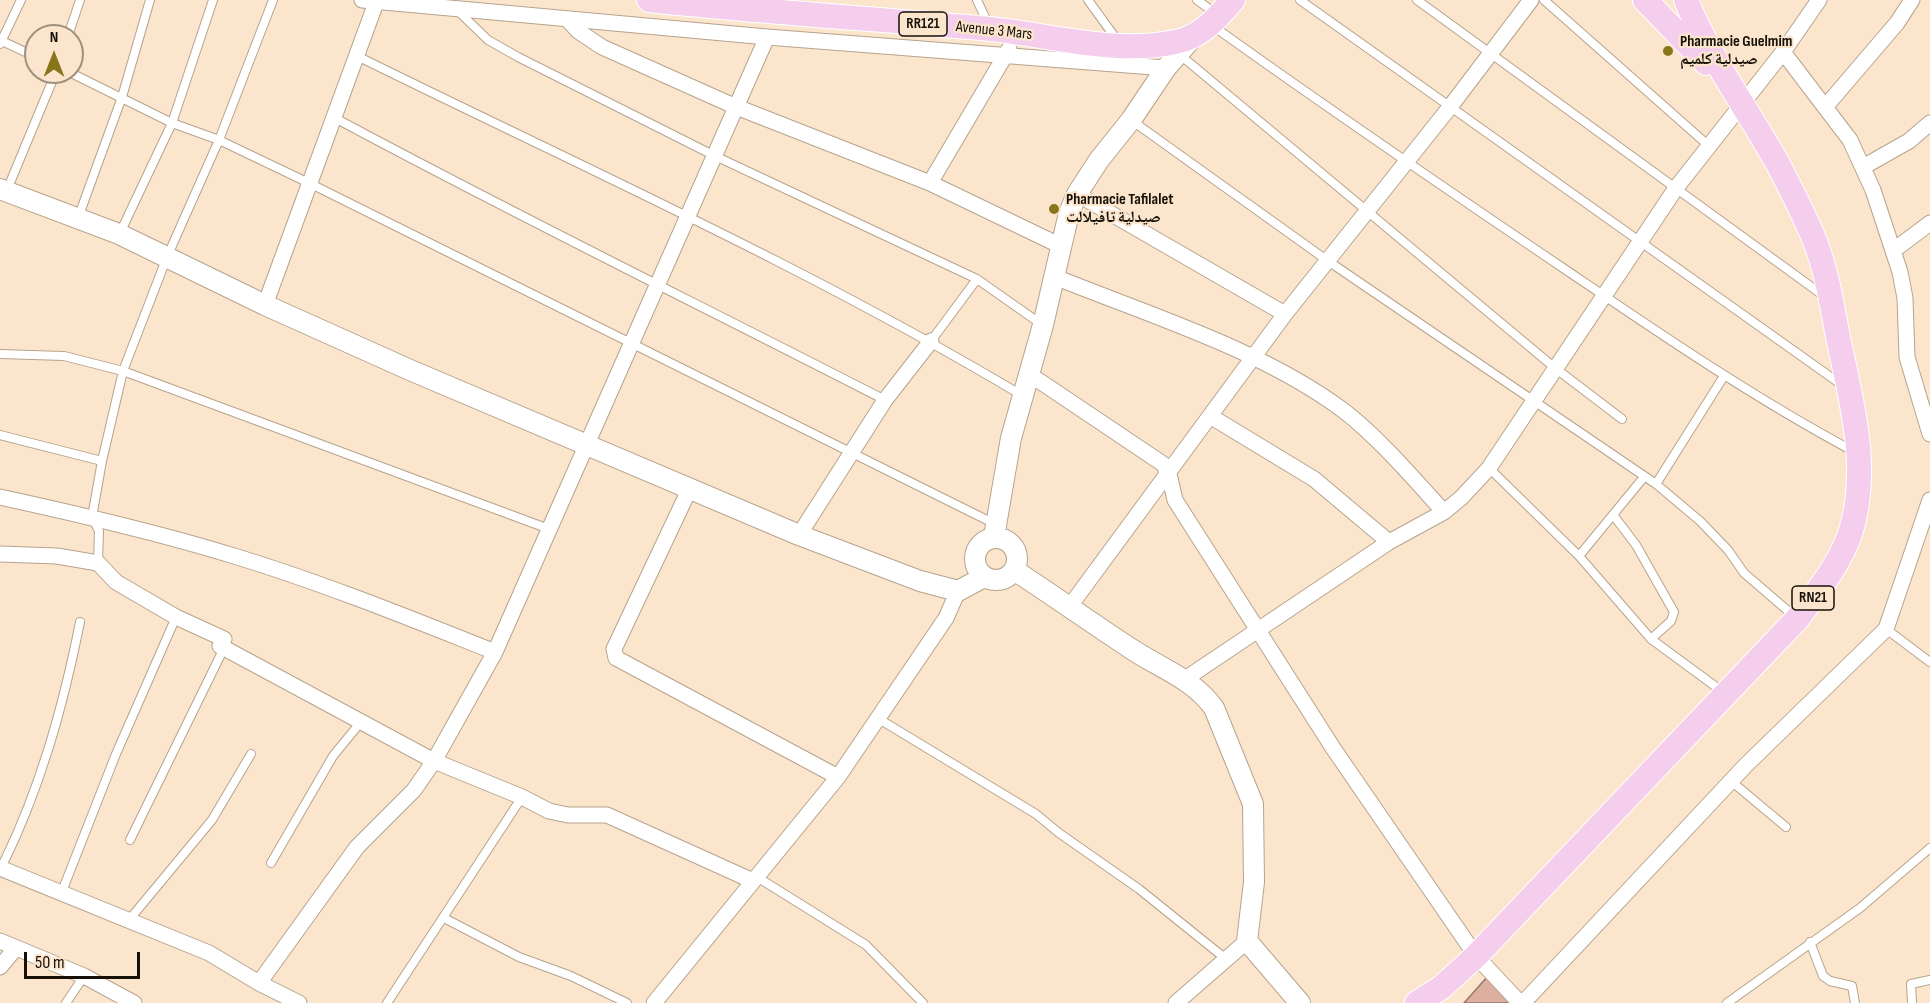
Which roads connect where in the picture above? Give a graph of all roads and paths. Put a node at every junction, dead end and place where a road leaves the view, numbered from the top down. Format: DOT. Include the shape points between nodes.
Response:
graph roads {
  1 [pos="21,0"];
  2 [pos="80,0"];
  3 [pos="150,0"];
  4 [pos="213,0"];
  5 [pos="273,0"];
  6 [pos="372,0"];
  7 [pos="649,0"];
  8 [pos="977,0"];
  9 [pos="1088,0"];
  10 [pos="1197,0"];
  11 [pos="1300,0"];
  12 [pos="1418,0"];
  13 [pos="1531,0"];
  14 [pos="1544,0"];
  15 [pos="1645,0"];
  16 [pos="1686,0"];
  17 [pos="1696,0"];
  18 [pos="1819,0"];
  19 [pos="1912,0"];
  20 [pos="776,6"];
  21 [pos="456,8"];
  22 [pos="567,19"];
  23 [pos="1214,19"];
  24 [pos="72,24"];
  25 [pos="1696,25"];
  26 [pos="991,29"];
  27 [pos="1016,32"];
  28 [pos="912,36"];
  29 [pos="767,37"];
  30 [pos="0,42"];
  31 [pos="1120,45"];
  32 [pos="24,52"];
  33 [pos="1783,52"];
  34 [pos="1491,53"];
  35 [pos="357,56"];
  36 [pos="1007,56"];
  37 [pos="1172,61"];
  38 [pos="84,79"];
  39 [pos="51,84"];
  40 [pos="122,97"];
  41 [pos="1738,100"];
  42 [pos="734,106"];
  43 [pos="1826,106"];
  44 [pos="1450,107"];
  45 [pos="335,118"];
  46 [pos="1131,120"];
  47 [pos="172,123"];
  48 [pos="1930,123"];
  49 [pos="219,140"];
  50 [pos="1709,146"];
  51 [pos="713,155"];
  52 [pos="1406,162"];
  53 [pos="1863,167"];
  54 [pos="930,183"];
  55 [pos="311,184"];
  56 [pos="1676,188"];
  57 [pos="3,190"];
  58 [pos="1077,194"];
  59 [pos="1366,211"];
  60 [pos="688,218"];
  61 [pos="77,219"];
  62 [pos="1930,222"];
  63 [pos="119,234"];
  64 [pos="1639,242"];
  65 [pos="1061,246"];
  66 [pos="1894,250"];
  67 [pos="167,257"];
  68 [pos="1328,261"];
  69 [pos="1054,277"];
  70 [pos="977,279"];
  71 [pos="657,283"];
  72 [pos="1603,295"];
  73 [pos="1831,300"];
  74 [pos="265,305"];
  75 [pos="1285,314"];
  76 [pos="1042,325"];
  77 [pos="931,341"];
  78 [pos="631,345"];
  79 [pos="0,354"];
  80 [pos="1252,357"];
  81 [pos="1555,368"];
  82 [pos="123,371"];
  83 [pos="1029,374"];
  84 [pos="1724,376"];
  85 [pos="1849,390"];
  86 [pos="1023,396"];
  87 [pos="885,400"];
  88 [pos="1532,401"];
  89 [pos="1210,416"];
  90 [pos="1622,419"];
  91 [pos="1930,434"];
  92 [pos="0,435"];
  93 [pos="585,443"];
  94 [pos="850,454"];
  95 [pos="1859,455"];
  96 [pos="102,461"];
  97 [pos="1489,468"];
  98 [pos="1169,474"];
  99 [pos="1644,477"];
  100 [pos="1656,484"];
  101 [pos="690,488"];
  102 [pos="0,497"];
  103 [pos="1930,500"];
  104 [pos="1444,512"];
  105 [pos="1614,516"];
  106 [pos="92,518"];
  107 [pos="549,529"];
  108 [pos="995,531"];
  109 [pos="799,535"];
  110 [pos="1389,542"];
  111 [pos="0,554"];
  112 [pos="1580,556"];
  113 [pos="98,562"];
  114 [pos="1014,570"];
  115 [pos="984,577"];
  116 [pos="958,591"];
  117 [pos="1070,606"];
  118 [pos="176,617"];
  119 [pos="1798,618"];
  120 [pos="80,622"];
  121 [pos="1886,629"];
  122 [pos="1257,630"];
  123 [pos="1651,639"];
  124 [pos="224,648"];
  125 [pos="495,652"];
  126 [pos="1930,662"];
  127 [pos="1185,678"];
  128 [pos="1726,694"];
  129 [pos="879,719"];
  130 [pos="360,723"];
  131 [pos="251,754"];
  132 [pos="434,761"];
  133 [pos="838,777"];
  134 [pos="1731,781"];
  135 [pos="522,797"];
  136 [pos="1785,827"];
  137 [pos="130,840"];
  138 [pos="1929,850"];
  139 [pos="271,863"];
  140 [pos="1,868"];
  141 [pos="755,879"];
  142 [pos="61,894"];
  143 [pos="444,918"];
  144 [pos="129,920"];
  145 [pos="0,941"];
  146 [pos="1247,941"];
  147 [pos="1810,942"];
  148 [pos="15,949"];
  149 [pos="1476,956"];
  150 [pos="1226,959"];
  151 [pos="0,967"];
  152 [pos="84,976"];
  153 [pos="1930,980"];
  154 [pos="259,983"];
  155 [pos="1438,995"];
  156 [pos="66,1003"];
  157 [pos="134,1003"];
  158 [pos="299,1003"];
  159 [pos="387,1003"];
  160 [pos="627,1003"];
  161 [pos="654,1003"];
  162 [pos="923,1003"];
  163 [pos="1176,1003"];
  164 [pos="1300,1003"];
  165 [pos="1417,1003"];
  166 [pos="1522,1003"];
  167 [pos="1727,1003"];
  168 [pos="1855,1003"];
  169 [pos="1912,1003"];
  1 -- 30 [label="lane"];
  2 -- 24 [label="lane"];
  3 -- 40 [label="lane"];
  4 -- 47 [label="lane"];
  5 -- 49 [label="lane"];
  6 -- 21 [label="street"];
  6 -- 35 [label="street"];
  7 -- 20 [label="main road, Avenue 3 Mars / RR121"];
  8 -- 26 [label="lane"];
  9 -- 31 [label="lane"];
  10 -- 23 [label="lane"];
  11 -- 44 [label="lane"];
  12 -- 34 [label="lane"];
  13 -- 34 [label="street"];
  14 -- 50 [label="lane"];
  15 -- 41 [label="main road, RN21"];
  16 -- 25 [label="main road, RN21"];
  17 -- 25 [label="main road"];
  18 -- 33 [label="street"];
  19 -- 43 [label="street"];
  20 -- 28 [label="main road, Avenue 3 Mars / RR121"];
  21 -- 22 [label="street"];
  21 -- 51 [label="lane" via="488,40"];
  22 -- 29 [label="street"];
  22 -- 42 [label="street" via="602,47"];
  23 -- 31 [label="main road, Avenue 3 Mars / RR121" via="1178,42"];
  23 -- 37 [label="street"];
  23 -- 52 [label="lane"];
  25 -- 41 [label="main road, RN21"];
  26 -- 27 [label="main road, Avenue 3 Mars / RR121"];
  26 -- 28 [label="main road, Avenue 3 Mars / RR121"];
  27 -- 31 [label="main road, Avenue 3 Mars / RR121"];
  27 -- 36 [label="street"];
  28 -- 29 [label="street"];
  28 -- 36 [label="street"];
  29 -- 42 [label="street"];
  30 -- 32 [label="lane"];
  33 -- 41 [label="street"];
  33 -- 43 [label="street"];
  34 -- 44 [label="street"];
  34 -- 56 [label="lane"];
  35 -- 45 [label="street"];
  35 -- 60 [label="lane"];
  36 -- 37 [label="street"];
  36 -- 54 [label="street"];
  37 -- 46 [label="street"];
  37 -- 59 [label="lane"];
  38 -- 40 [label="lane"];
  39 -- 57 [label="lane"];
  40 -- 47 [label="lane"];
  40 -- 61 [label="lane"];
  41 -- 50 [label="street"];
  41 -- 73 [label="main road, RN21" via="1779,167 1816,245"];
  42 -- 51 [label="street"];
  42 -- 54 [label="street"];
  43 -- 53 [label="street"];
  44 -- 52 [label="street"];
  44 -- 64 [label="lane"];
  45 -- 55 [label="street"];
  45 -- 71 [label="lane" via="478,195"];
  46 -- 58 [label="street"];
  46 -- 68 [label="lane"];
  47 -- 49 [label="lane"];
  47 -- 63 [label="lane"];
  48 -- 53 [label="street" via="1909,141"];
  49 -- 55 [label="lane"];
  49 -- 67 [label="lane"];
  50 -- 56 [label="street"];
  51 -- 60 [label="street"];
  51 -- 70 [label="lane"];
  52 -- 59 [label="street"];
  52 -- 72 [label="lane"];
  53 -- 66 [label="street"];
  54 -- 65 [label="street"];
  55 -- 74 [label="street"];
  55 -- 78 [label="lane"];
  56 -- 64 [label="street"];
  56 -- 73 [label="lane"];
  57 -- 61 [label="street"];
  58 -- 65 [label="street"];
  58 -- 75 [label="street"];
  59 -- 68 [label="street"];
  59 -- 81 [label="lane"];
  60 -- 71 [label="street"];
  60 -- 77 [label="lane"];
  61 -- 63 [label="street"];
  62 -- 66 [label="street"];
  63 -- 67 [label="street"];
  64 -- 72 [label="street"];
  64 -- 85 [label="lane"];
  65 -- 69 [label="street"];
  66 -- 91 [label="street" via="1905,298 1907,357"];
  67 -- 74 [label="street"];
  67 -- 82 [label="lane"];
  68 -- 75 [label="street"];
  68 -- 88 [label="lane"];
  69 -- 76 [label="street"];
  69 -- 80 [label="street"];
  70 -- 76 [label="lane"];
  70 -- 77 [label="lane"];
  71 -- 78 [label="street"];
  71 -- 87 [label="lane"];
  72 -- 81 [label="street"];
  72 -- 84 [label="lane"];
  73 -- 85 [label="main road, RN21"];
  74 -- 93 [label="street"];
  75 -- 80 [label="street"];
  76 -- 83 [label="street"];
  77 -- 86 [label="lane"];
  77 -- 87 [label="street"];
  78 -- 93 [label="street"];
  78 -- 94 [label="lane"];
  79 -- 82 [label="lane" via="64,356"];
  80 -- 89 [label="street"];
  80 -- 104 [label="street" via="1346,412"];
  81 -- 88 [label="street"];
  81 -- 90 [label="lane"];
  82 -- 96 [label="lane"];
  82 -- 107 [label="lane"];
  83 -- 86 [label="street"];
  83 -- 98 [label="street" via="1159,460"];
  84 -- 95 [label="lane"];
  84 -- 100 [label="lane"];
  85 -- 95 [label="main road, RN21"];
  86 -- 108 [label="street" via="1011,438"];
  87 -- 94 [label="street"];
  88 -- 97 [label="street"];
  88 -- 99 [label="lane"];
  89 -- 98 [label="street"];
  89 -- 110 [label="street" via="1314,479"];
  92 -- 96 [label="lane"];
  93 -- 101 [label="street"];
  93 -- 107 [label="street"];
  94 -- 108 [label="lane"];
  94 -- 109 [label="street"];
  95 -- 119 [label="main road, RN21" via="1850,534 1832,570"];
  96 -- 106 [label="lane"];
  97 -- 104 [label="street"];
  97 -- 112 [label="lane"];
  98 -- 117 [label="street"];
  98 -- 122 [label="street" via="1175,500"];
  99 -- 100 [label="lane"];
  99 -- 105 [label="lane"];
  100 -- 119 [label="lane" via="1700,521 1744,573"];
  101 -- 109 [label="street"];
  101 -- 133 [label="street" via="614,649 615,658"];
  102 -- 106 [label="street"];
  103 -- 121 [label="street"];
  104 -- 110 [label="street"];
  105 -- 112 [label="lane"];
  105 -- 123 [label="lane" via="1636,545 1674,612 1671,621"];
  106 -- 113 [label="lane" via="99,531"];
  106 -- 125 [label="street" via="288,573"];
  107 -- 125 [label="street"];
  108 -- 114 [label="street" via="1014,547"];
  108 -- 115 [label="street" via="974,554 976,567"];
  109 -- 116 [label="street" via="920,581"];
  110 -- 122 [label="street"];
  111 -- 113 [label="street"];
  112 -- 123 [label="lane"];
  113 -- 118 [label="street" via="116,582"];
  114 -- 115 [label="street" via="997,580"];
  114 -- 117 [label="street"];
  115 -- 116 [label="street"];
  116 -- 129 [label="street" via="946,618"];
  117 -- 127 [label="street" via="1135,651"];
  118 -- 124 [label="street" via="224,639 220,646"];
  118 -- 142 [label="lane"];
  119 -- 128 [label="main road, RN21"];
  120 -- 140 [label="lane" via="42,771"];
  121 -- 126 [label="lane"];
  121 -- 134 [label="street"];
  122 -- 127 [label="street"];
  122 -- 149 [label="street"];
  123 -- 128 [label="lane"];
  124 -- 130 [label="street"];
  124 -- 137 [label="lane"];
  125 -- 132 [label="street"];
  127 -- 146 [label="street" via="1214,708 1253,804 1254,882"];
  128 -- 149 [label="main road, RN21"];
  129 -- 133 [label="street"];
  129 -- 150 [label="lane" via="1036,814"];
  130 -- 132 [label="street"];
  130 -- 139 [label="lane" via="333,756"];
  131 -- 144 [label="lane" via="212,820"];
  132 -- 135 [label="street"];
  132 -- 154 [label="street" via="414,790 342,866"];
  133 -- 141 [label="street"];
  134 -- 136 [label="lane"];
  134 -- 166 [label="street"];
  135 -- 141 [label="street" via="560,814 607,815"];
  135 -- 143 [label="lane"];
  138 -- 147 [label="lane" via="1860,909"];
  140 -- 142 [label="street"];
  141 -- 161 [label="street"];
  141 -- 162 [label="lane" via="866,945"];
  142 -- 144 [label="street"];
  143 -- 159 [label="lane"];
  143 -- 160 [label="lane" via="519,957"];
  144 -- 154 [label="street" via="209,953"];
  145 -- 148 [label="street"];
  146 -- 150 [label="street"];
  146 -- 164 [label="street"];
  147 -- 167 [label="lane"];
  147 -- 168 [label="lane" via="1823,976 1852,986"];
  148 -- 151 [label="street"];
  148 -- 152 [label="street"];
  149 -- 155 [label="main road, RN21"];
  149 -- 166 [label="street"];
  150 -- 163 [label="street"];
  152 -- 156 [label="lane"];
  152 -- 157 [label="street"];
  153 -- 169 [label="lane" via="1911,984"];
  154 -- 158 [label="street"];
  155 -- 165 [label="main road, RN21"];
}
